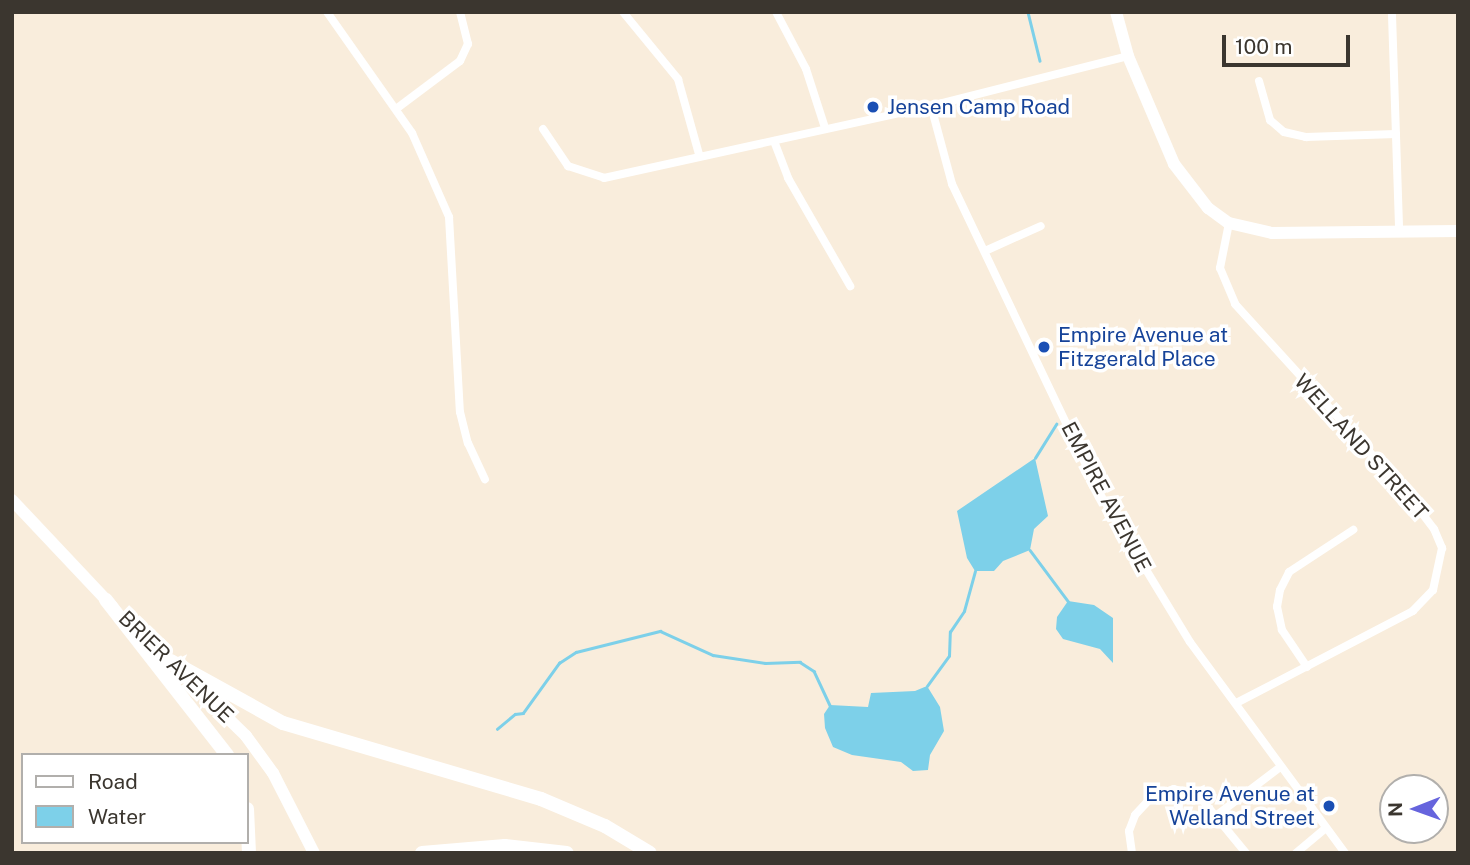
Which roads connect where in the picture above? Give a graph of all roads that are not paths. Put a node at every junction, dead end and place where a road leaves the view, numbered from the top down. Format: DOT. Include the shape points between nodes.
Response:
graph roads {
  1 [pos="327,12"];
  2 [pos="460,12"];
  3 [pos="623,12"];
  4 [pos="776,12"];
  5 [pos="1116,12"];
  6 [pos="1392,15"];
  7 [pos="1128,56"];
  8 [pos="1259,81"];
  9 [pos="931,106"];
  10 [pos="396,109"];
  11 [pos="825,128"];
  12 [pos="543,129"];
  13 [pos="1396,134"];
  14 [pos="774,141"];
  15 [pos="699,154"];
  16 [pos="1229,223"];
  17 [pos="1458,225"];
  18 [pos="1041,226"];
  19 [pos="1451,231"];
  20 [pos="1399,232"];
  21 [pos="1458,238"];
  22 [pos="985,251"];
  23 [pos="850,286"];
  24 [pos="485,479"];
  25 [pos="12,500"];
  26 [pos="1353,530"];
  27 [pos="106,600"];
  28 [pos="171,661"];
  29 [pos="1307,667"];
  30 [pos="1236,703"];
  31 [pos="225,753"];
  32 [pos="1279,768"];
  33 [pos="1217,815"];
  34 [pos="1325,829"];
  35 [pos="248,830"];
  36 [pos="249,853"];
  37 [pos="314,853"];
  38 [pos="422,853"];
  39 [pos="567,853"];
  40 [pos="650,853"];
  41 [pos="1132,853"];
  42 [pos="1246,853"];
  43 [pos="1296,853"];
  44 [pos="1345,853"];
  1 -- 10 [label="street"];
  2 -- 10 [label="street" via="468,44 460,61"];
  3 -- 15 [label="street" via="678,79"];
  4 -- 11 [label="street" via="806,69"];
  5 -- 7 [label="main road"];
  6 -- 13 [label="street"];
  7 -- 9 [label="street"];
  7 -- 16 [label="main road" via="1174,164 1208,208"];
  8 -- 13 [label="street" via="1270,120 1284,132 1306,137"];
  9 -- 11 [label="street"];
  9 -- 22 [label="street, EMPIRE AVENUE" via="952,184"];
  10 -- 24 [label="street" via="449,216 460,412"];
  11 -- 14 [label="street"];
  12 -- 15 [label="street" via="568,166 592,177 619,175"];
  13 -- 20 [label="street"];
  14 -- 15 [label="street"];
  14 -- 23 [label="street" via="789,178"];
  16 -- 20 [label="main road" via="1272,233"];
  16 -- 29 [label="street, WELLAND STREET" via="1220,268 1231,298 1405,492 1434,529 1441,548 1440,570 1424,601"];
  17 -- 19 [label="main road"];
  18 -- 22 [label="street"];
  19 -- 20 [label="main road"];
  19 -- 21 [label="main road"];
  22 -- 30 [label="street, EMPIRE AVENUE" via="1100,494 1190,642"];
  25 -- 27 [label="main road, BRIER AVENUE"];
  26 -- 29 [label="street" via="1289,572 1280,590 1277,607 1282,630"];
  27 -- 28 [label="main road, BRIER AVENUE"];
  27 -- 31 [label="highway"];
  28 -- 37 [label="main road, BRIER AVENUE" via="246,736 273,773"];
  28 -- 40 [label="highway" via="282,723 541,799 605,826"];
  29 -- 30 [label="street, WELLAND STREET"];
  30 -- 32 [label="street, EMPIRE AVENUE"];
  32 -- 33 [label="street"];
  32 -- 34 [label="street, EMPIRE AVENUE"];
  33 -- 41 [label="street" via="1187,790 1161,793 1135,815 1129,831"];
  33 -- 42 [label="street"];
  34 -- 43 [label="street"];
  34 -- 44 [label="street, EMPIRE AVENUE"];
  35 -- 36 [label="highway"];
  38 -- 39 [label="highway" via="505,846"];
}
